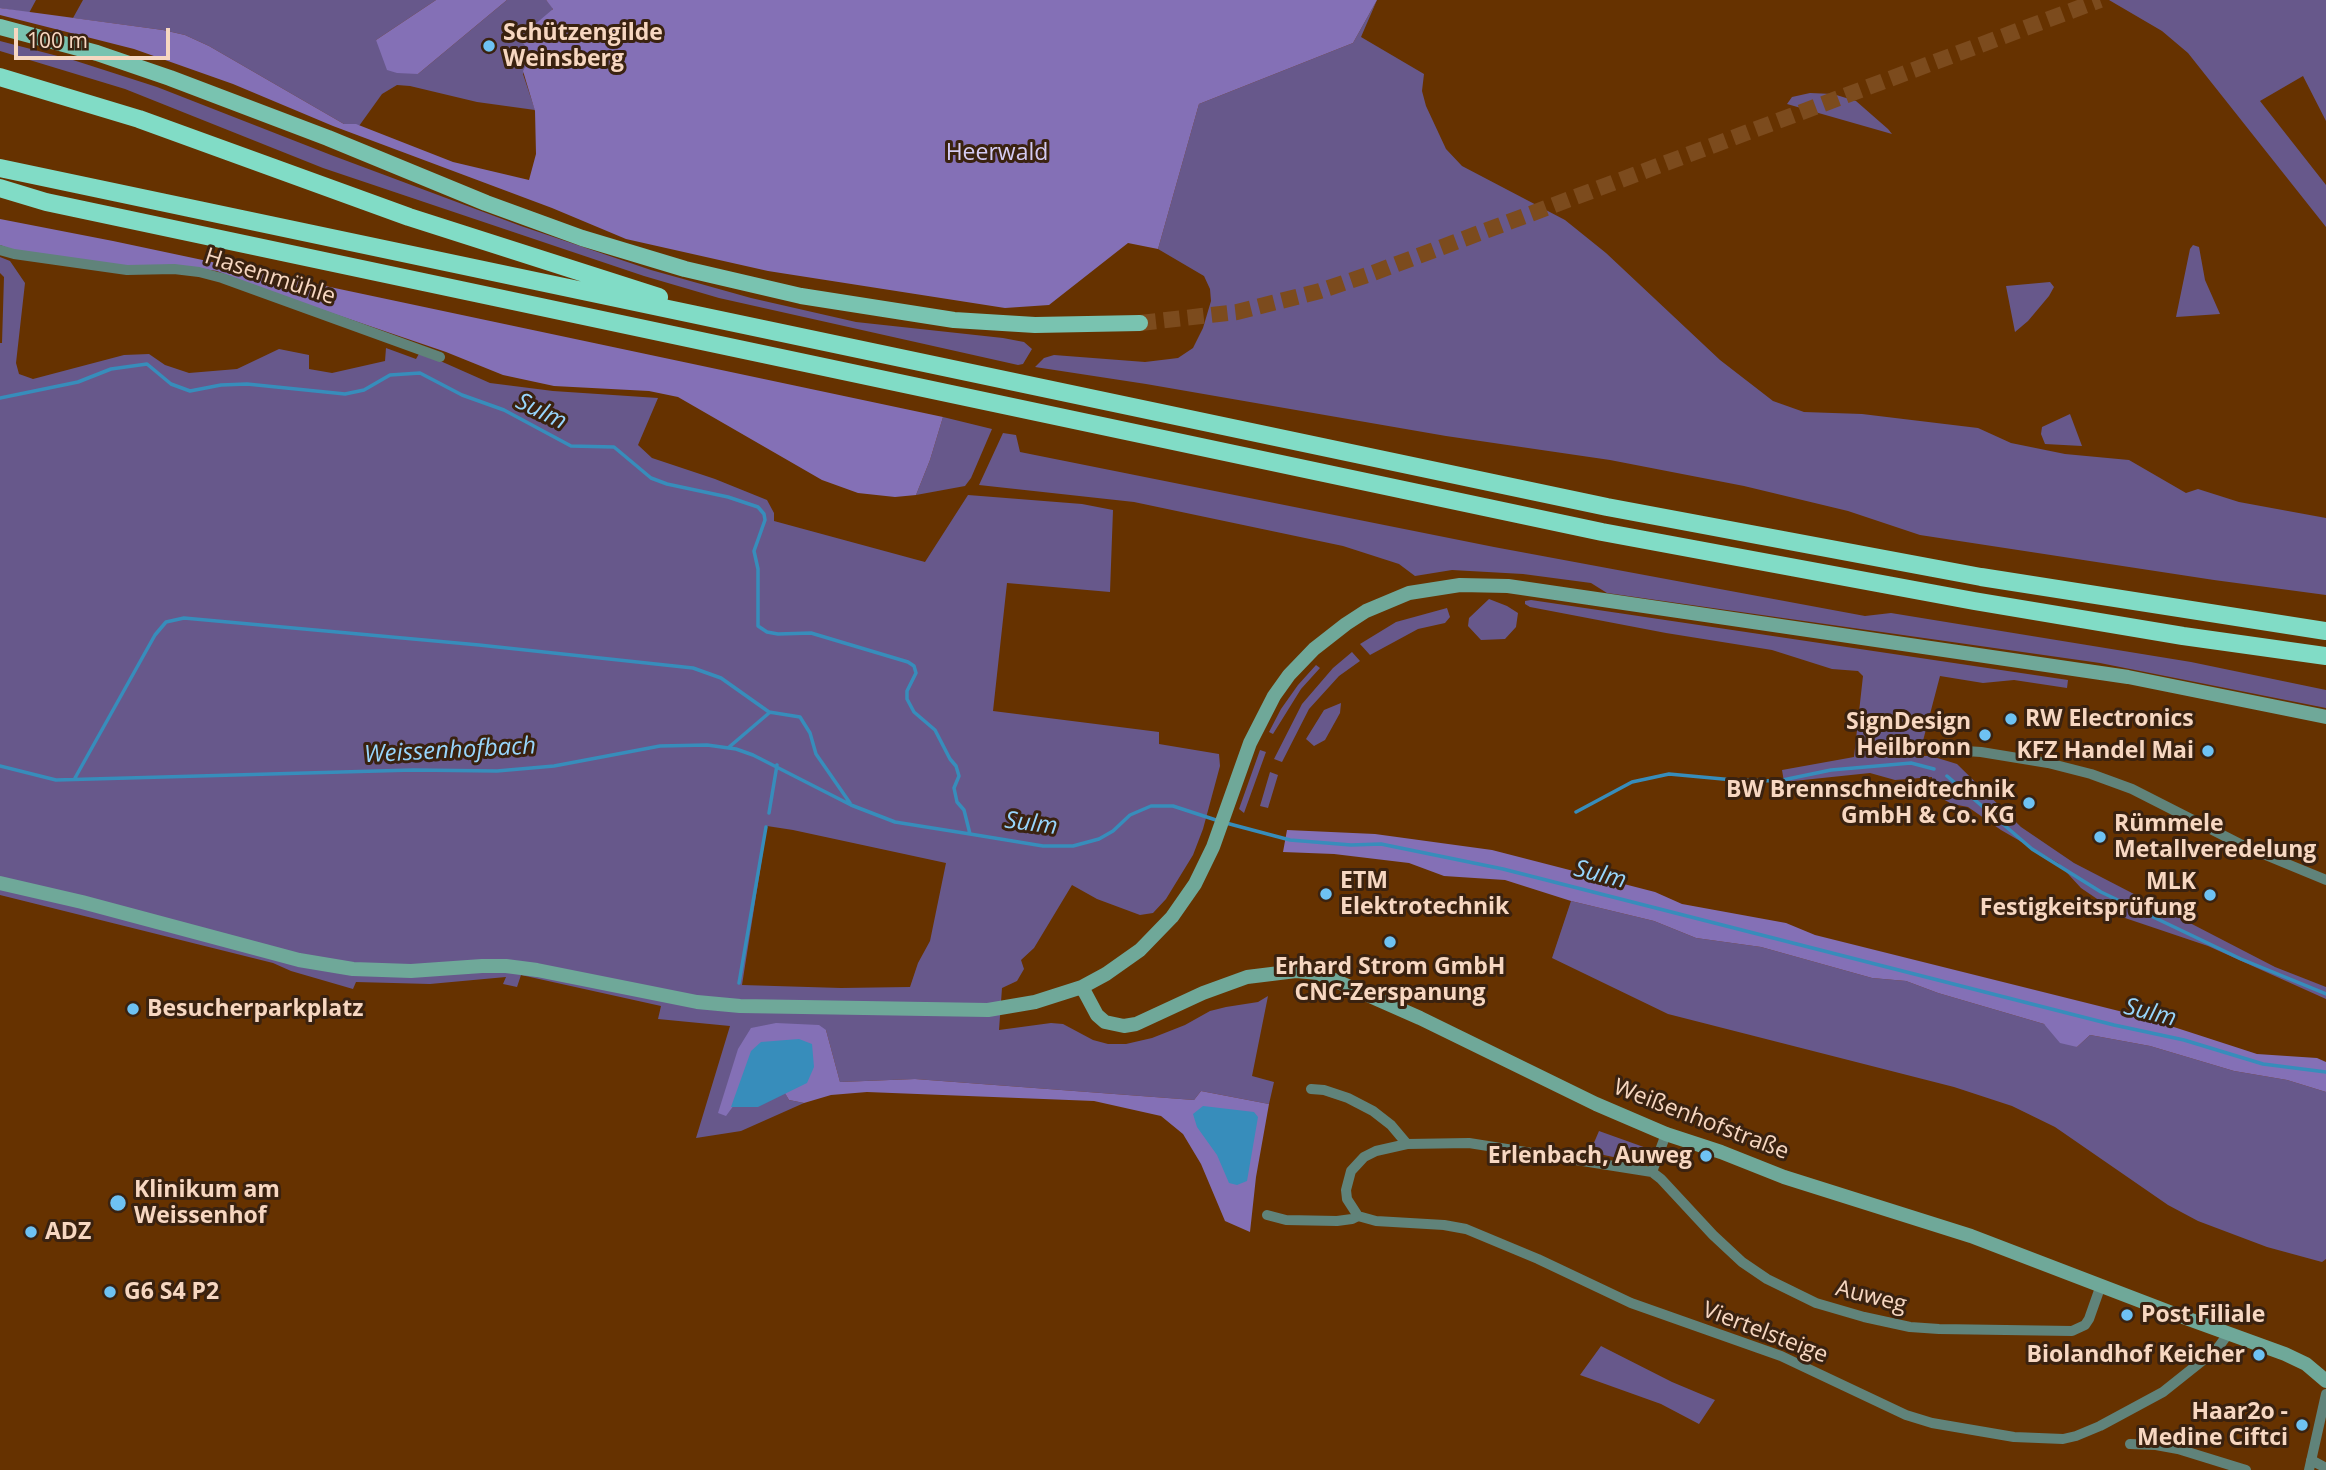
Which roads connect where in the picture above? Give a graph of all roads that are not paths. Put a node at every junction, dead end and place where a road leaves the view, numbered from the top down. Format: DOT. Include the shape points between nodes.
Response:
graph roads {
  1 [pos="0,27"];
  2 [pos="0,77"];
  3 [pos="0,168"];
  4 [pos="0,188"];
  5 [pos="0,201"];
  6 [pos="46,202"];
  7 [pos="0,250"];
  8 [pos="721,319"];
  9 [pos="1140,323"];
  10 [pos="440,357"];
  11 [pos="2326,631"];
  12 [pos="2326,656"];
  13 [pos="2326,717"];
  14 [pos="1934,752"];
  15 [pos="2326,880"];
  16 [pos="0,883"];
  17 [pos="1082,987"];
  18 [pos="1311,1089"];
  19 [pos="1666,1134"];
  20 [pos="1408,1144"];
  21 [pos="1652,1172"];
  22 [pos="1267,1215"];
  23 [pos="1358,1216"];
  24 [pos="2101,1285"];
  25 [pos="2228,1334"];
  26 [pos="2326,1381"];
  27 [pos="2326,1394"];
  28 [pos="2130,1444"];
  29 [pos="2310,1465"];
  30 [pos="2326,1468"];
  31 [pos="2246,1470"];
  1 -- 9 [label="main road" via="170,78 486,203 685,269 801,296 954,320 1035,325"];
  2 -- 8 [label="highway" via="139,119 376,206"];
  3 -- 8 [label="highway"];
  4 -- 6 [label="highway"];
  5 -- 6 [label="highway"];
  6 -- 12 [label="highway" via="1734,558 2000,606"];
  7 -- 10 [label="street, Hasenmühle" via="127,270 199,272"];
  8 -- 11 [label="highway" via="1784,542 1980,578"];
  13 -- 17 [label="street" via="2142,680 1508,586 1460,585 1409,593 1346,624 1289,675 1261,718 1195,884 1140,950"];
  14 -- 15 [label="street" via="1981,752 2091,774"];
  16 -- 17 [label="street" via="299,960 353,969 506,967 697,1002 851,1009 988,1010"];
  17 -- 19 [label="street, Weißenhofstraße" via="1097,1015 1112,1025 1124,1026 1247,977 1318,973"];
  18 -- 20 [label="street" via="1348,1098 1373,1111"];
  19 -- 21 [label="street"];
  19 -- 24 [label="street, Weißenhofstraße" via="1783,1177 1971,1236"];
  20 -- 21 [label="street" via="1469,1143"];
  20 -- 23 [label="street" via="1364,1157 1350,1171 1347,1199"];
  21 -- 24 [label="street, Auweg" via="1713,1236 1767,1279 1816,1303 1864,1317 1909,1327 2072,1331 2089,1319"];
  22 -- 23 [label="street, Viertelsteige" via="1326,1221"];
  23 -- 25 [label="street, Viertelsteige" via="1444,1225 1486,1235 1631,1303 1781,1356 1906,1415 2014,1437 2063,1439 2100,1426 2174,1384 2217,1349"];
  24 -- 25 [label="street, Weißenhofstraße"];
  25 -- 26 [label="street, Weißenhofstraße" via="2298,1360"];
  27 -- 29 [label="street"];
  28 -- 31 [label="street" via="2178,1449"];
  29 -- 30 [label="street"];
}
